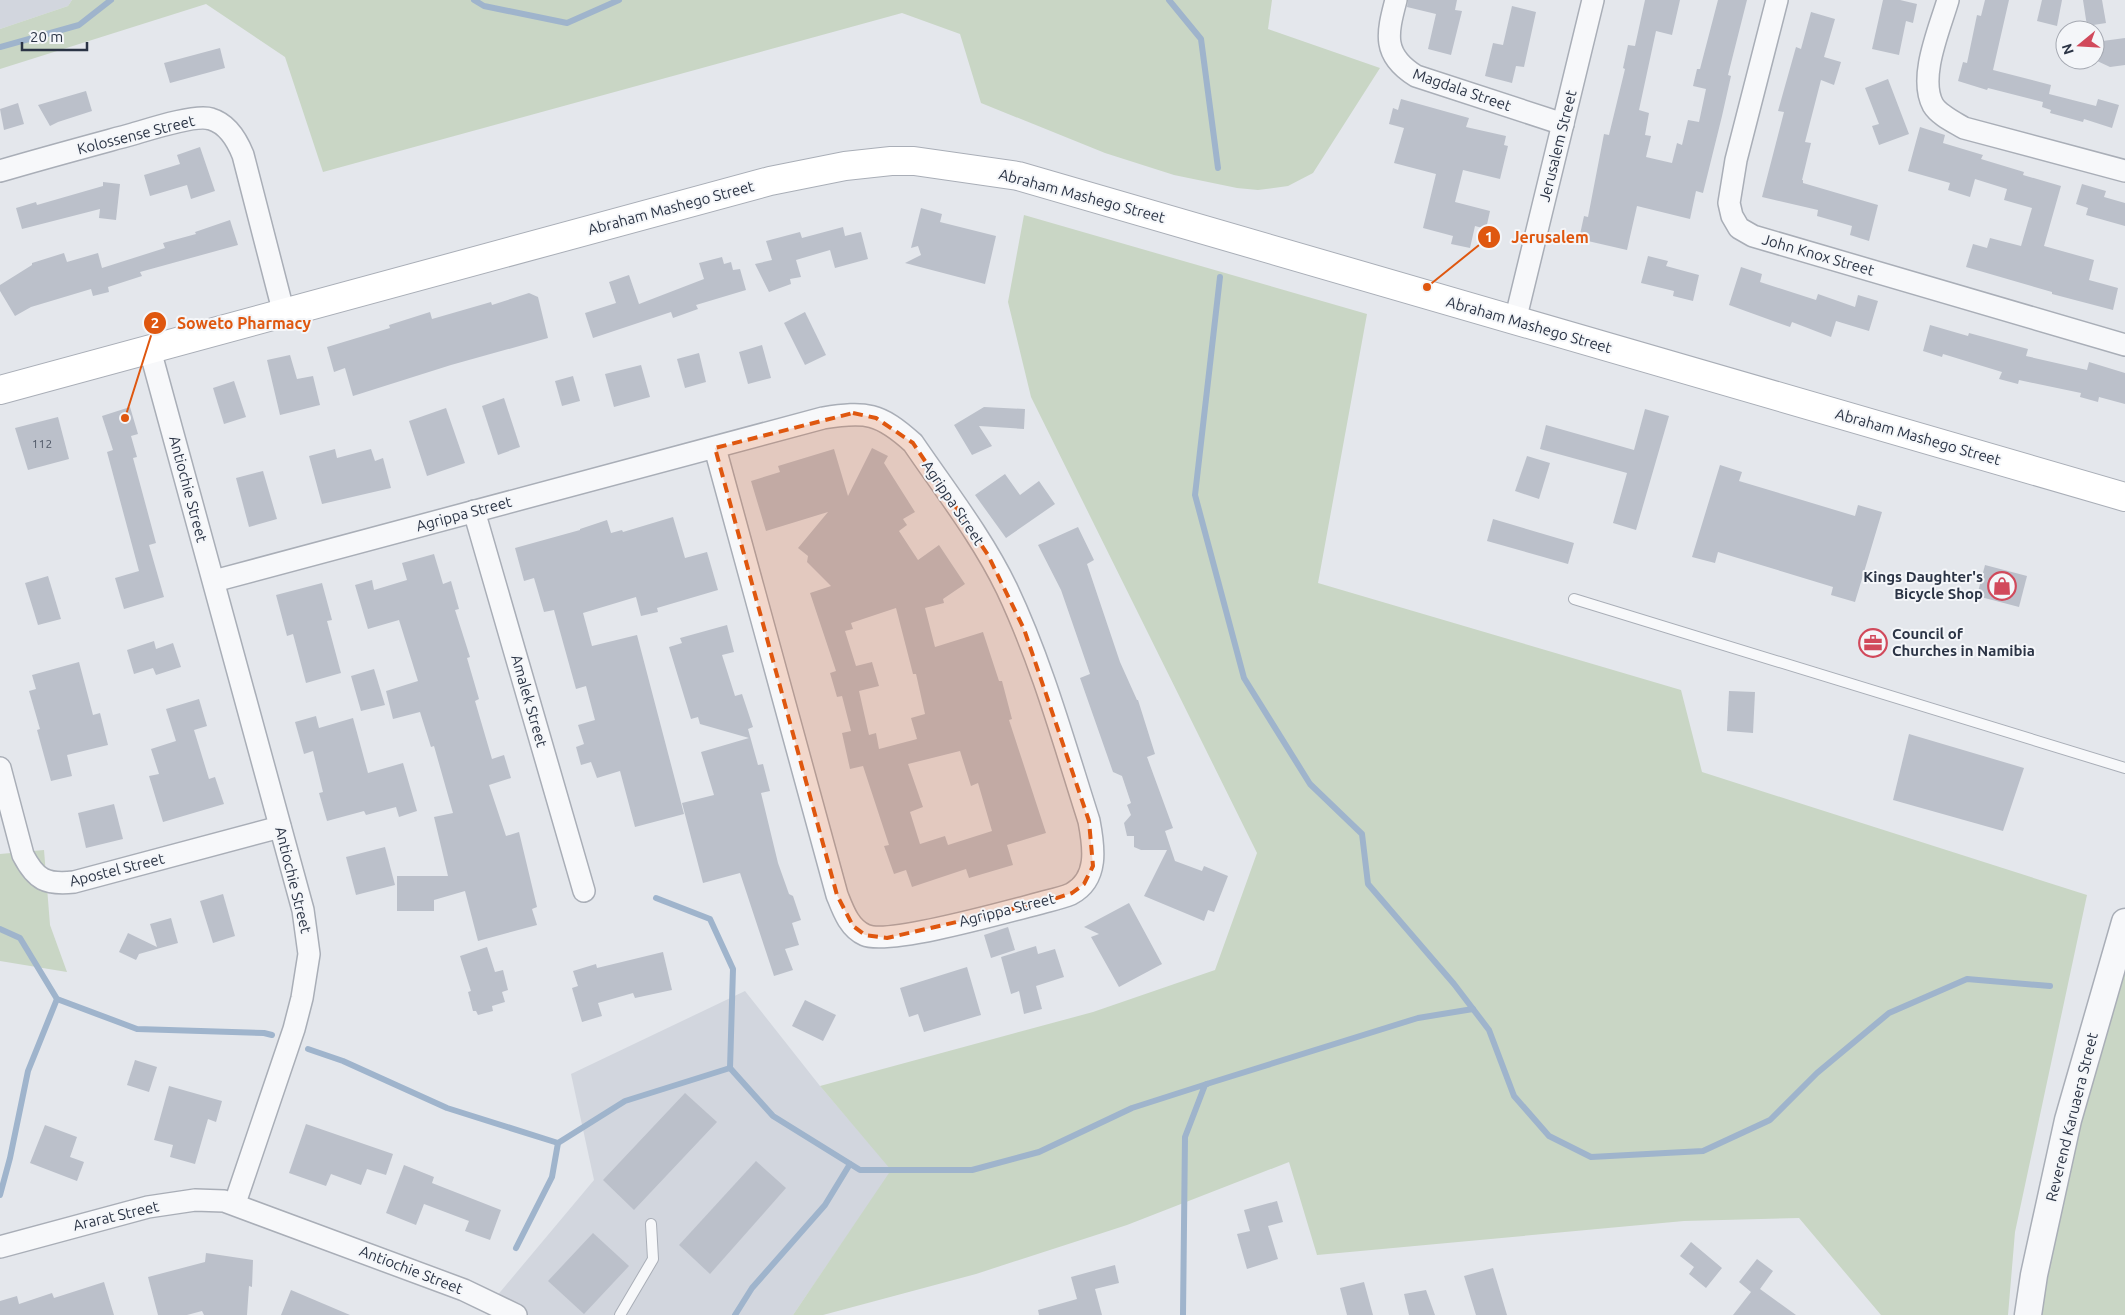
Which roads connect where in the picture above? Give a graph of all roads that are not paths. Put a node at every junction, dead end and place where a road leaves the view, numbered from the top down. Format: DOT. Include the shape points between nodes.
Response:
graph roads {
  1 [pos="1396,0"];
  2 [pos="1593,0"];
  3 [pos="1777,0"];
  4 [pos="1948,0"];
  5 [pos="1563,124"];
  6 [pos="0,170"];
  7 [pos="2125,171"];
  8 [pos="284,314"];
  9 [pos="1515,322"];
  10 [pos="2125,345"];
  11 [pos="150,350"];
  12 [pos="0,390"];
  13 [pos="715,448"];
  14 [pos="2125,497"];
  15 [pos="474,511"];
  16 [pos="214,581"];
  17 [pos="1574,599"];
  18 [pos="0,768"];
  19 [pos="2125,768"];
  20 [pos="280,827"];
  21 [pos="584,891"];
  22 [pos="2125,922"];
  23 [pos="235,1203"];
  24 [pos="651,1224"];
  25 [pos="0,1247"];
  26 [pos="516,1315"];
  27 [pos="620,1315"];
  28 [pos="2028,1315"];
  1 -- 5 [label="street, Magdala Street" via="1389,28 1391,49 1405,70"];
  2 -- 5 [label="street, Jerusalem Street"];
  3 -- 10 [label="street, John Knox Street" via="1729,203 1738,228 1753,236"];
  4 -- 7 [label="street" via="1929,64 1928,90 1934,106 1964,128"];
  5 -- 9 [label="street, Jerusalem Street"];
  6 -- 8 [label="street, Kolossense Street" via="162,126 211,118 237,140 243,155"];
  8 -- 9 [label="main road, Abraham Mashego Street" via="770,181 845,166 914,161 1018,176"];
  8 -- 11 [label="main road, Abraham Mashego Street"];
  9 -- 14 [label="main road, Abraham Mashego Street"];
  11 -- 12 [label="main road, Abraham Mashego Street"];
  11 -- 16 [label="street, Antiochie Street"];
  13 -- 13 [label="street, Agrippa Street" via="823,418 853,413 876,418 896,428 913,443 988,555 1024,628 1089,821 1093,866 1084,884 1072,893 1048,901 902,936 865,935 853,926 837,895"];
  13 -- 15 [label="street, Agrippa Street"];
  15 -- 16 [label="street, Agrippa Street"];
  15 -- 21 [label="street, Amalek Street"];
  16 -- 20 [label="street, Antiochie Street"];
  17 -- 19 [label="lane"];
  18 -- 20 [label="street, Apostel Street" via="23,855 42,880 55,884 74,882"];
  20 -- 23 [label="street, Antiochie Street" via="303,910 309,954 294,1029"];
  22 -- 28 [label="street, Reverend Karuaera Street" via="2068,1120"];
  23 -- 25 [label="street, Ararat Street" via="213,1199 148,1207"];
  23 -- 26 [label="street, Antiochie Street" via="464,1290"];
  24 -- 27 [label="lane" via="652,1259"];
}
